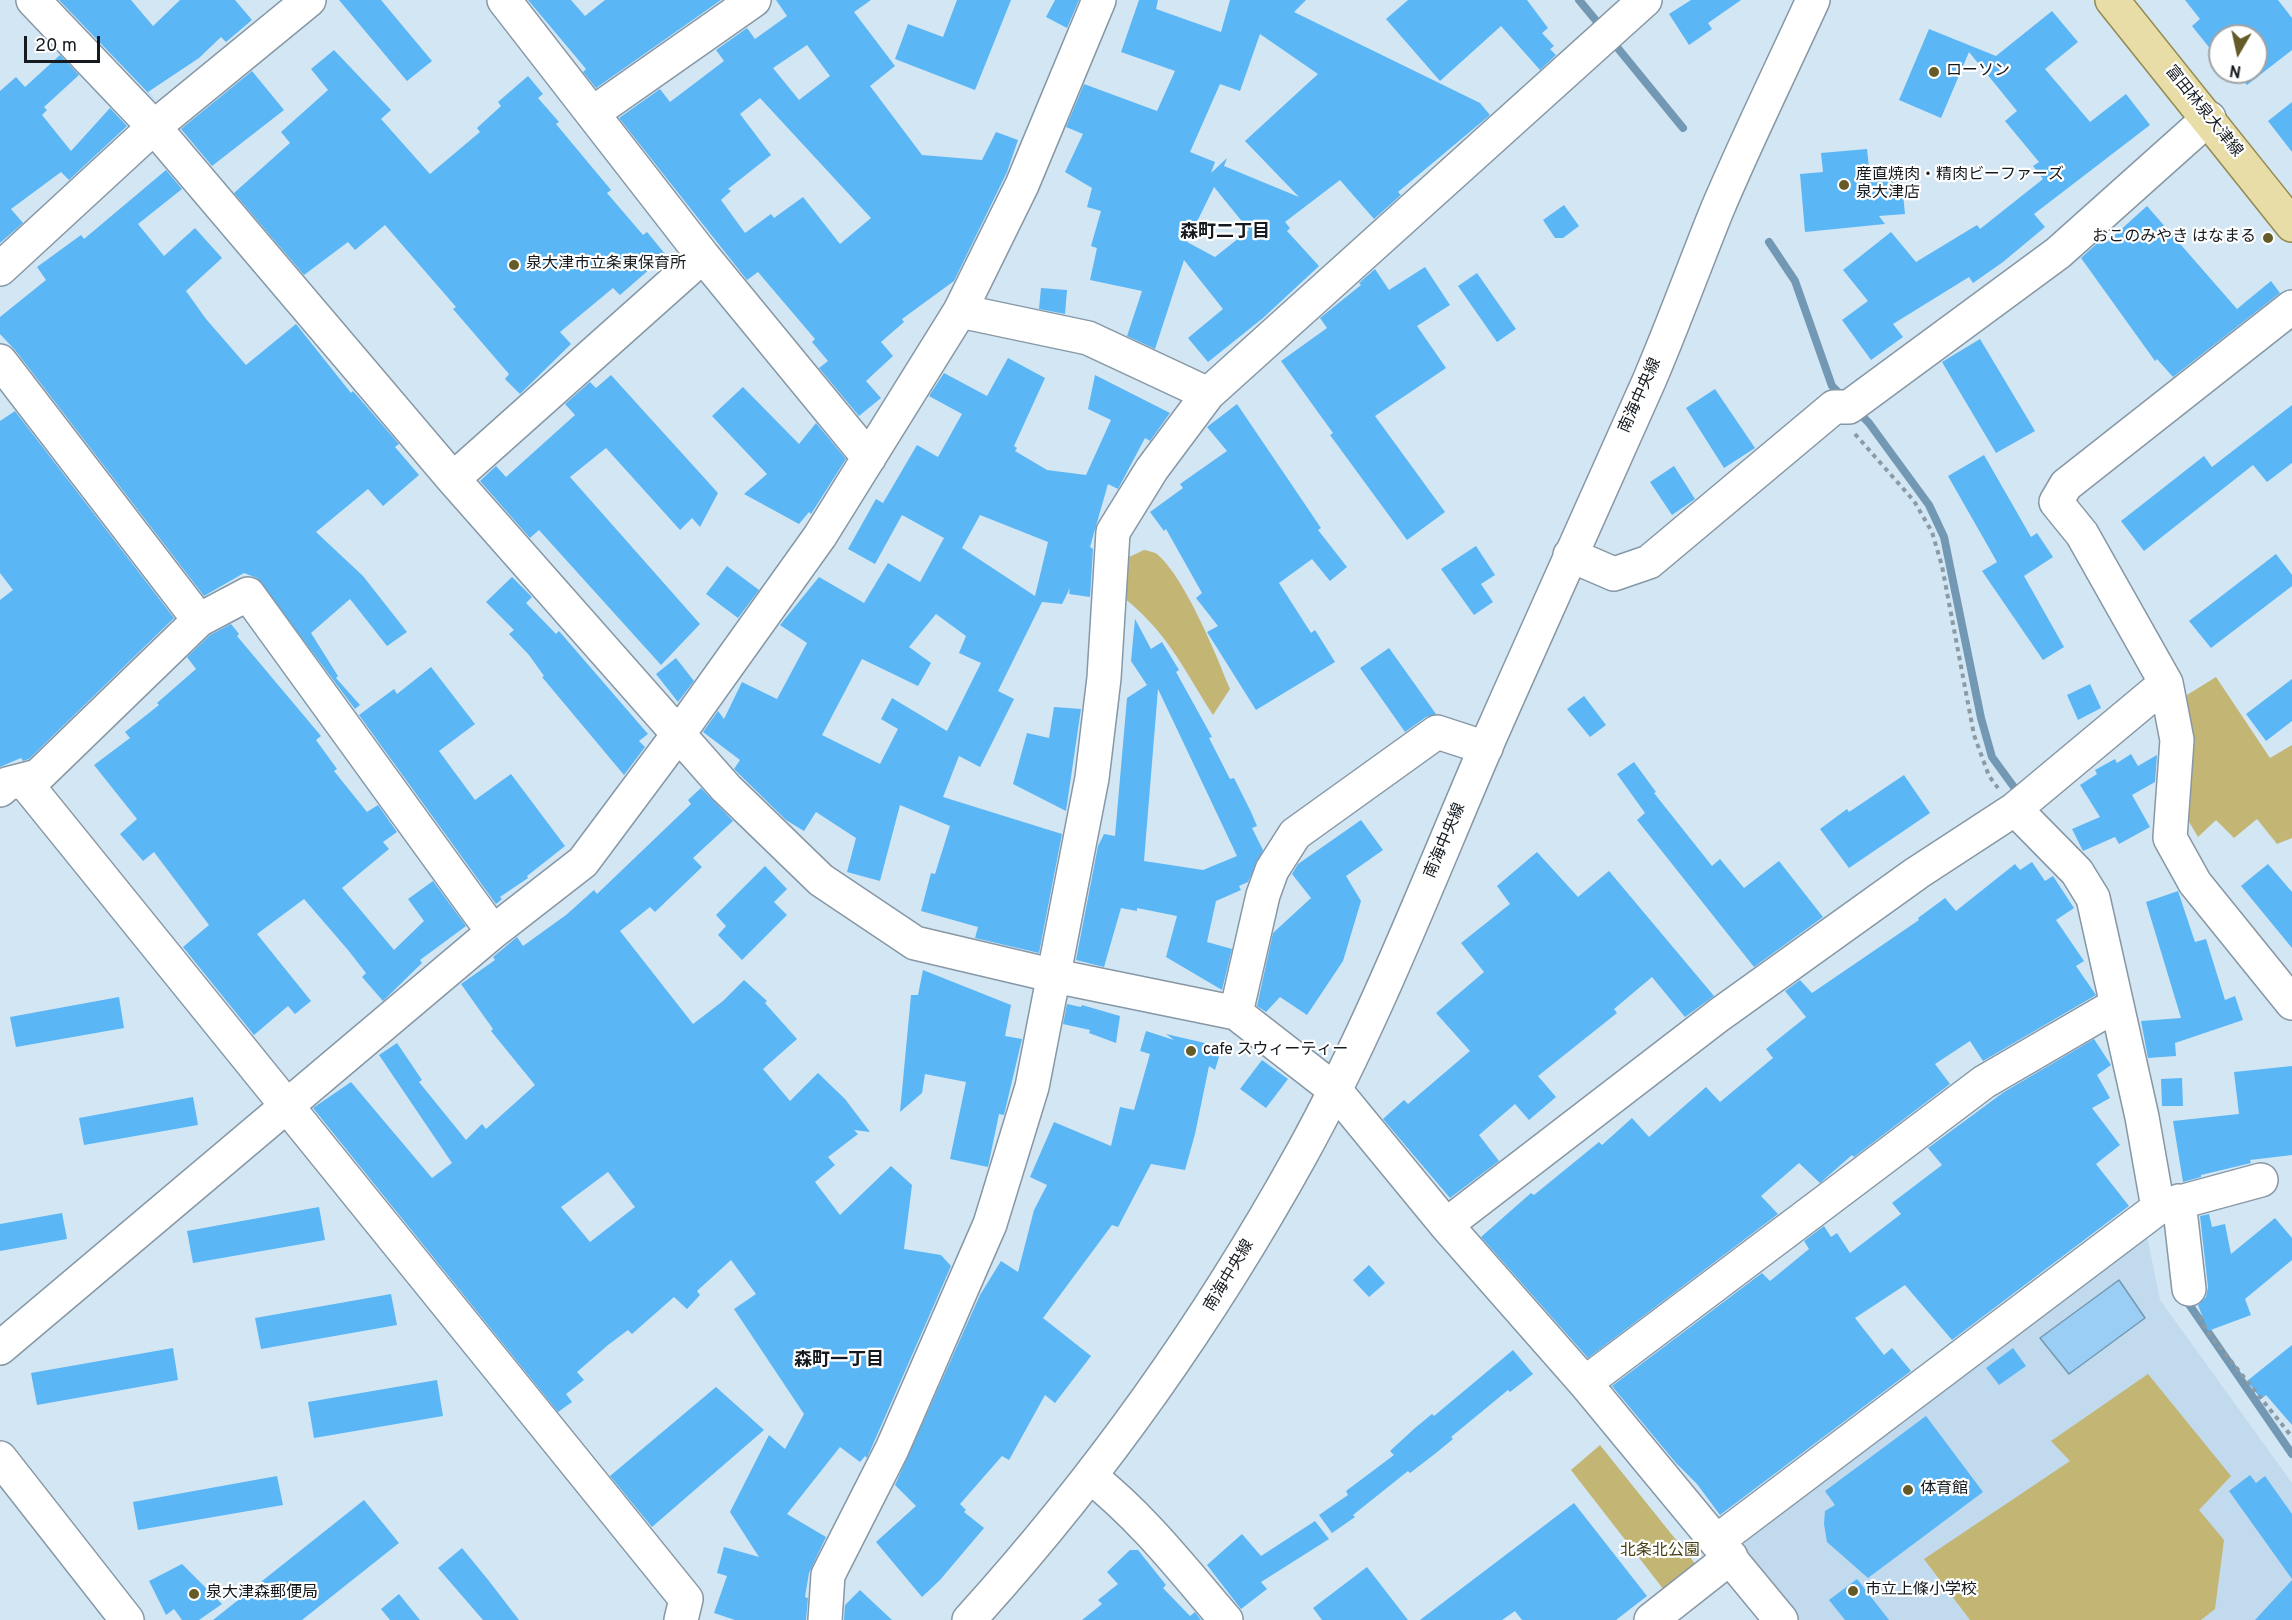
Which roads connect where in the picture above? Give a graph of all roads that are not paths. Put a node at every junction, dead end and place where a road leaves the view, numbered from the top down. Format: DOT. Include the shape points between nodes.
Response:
graph roads {
  1 [pos="33,0"];
  2 [pos="309,0"];
  3 [pos="504,0"];
  4 [pos="754,0"];
  5 [pos="1099,0"];
  6 [pos="1644,0"];
  7 [pos="1813,0"];
  8 [pos="2112,0"];
  9 [pos="593,113"];
  10 [pos="2209,118"];
  11 [pos="154,127"];
  12 [pos="2292,225"];
  13 [pos="703,256"];
  14 [pos="0,269"];
  15 [pos="2292,307"];
  16 [pos="960,311"];
  17 [pos="0,361"];
  18 [pos="1208,394"];
  19 [pos="869,458"];
  20 [pos="453,479"];
  21 [pos="1570,555"];
  22 [pos="199,620"];
  23 [pos="2166,682"];
  24 [pos="680,732"];
  25 [pos="1486,748"];
  26 [pos="12,785"];
  27 [pos="2021,804"];
  28 [pos="493,932"];
  29 [pos="1054,976"];
  30 [pos="2292,1003"];
  31 [pos="2116,1005"];
  32 [pos="1236,1013"];
  33 [pos="1335,1090"];
  34 [pos="286,1106"];
  35 [pos="2261,1180"];
  36 [pos="2169,1204"];
  37 [pos="1446,1225"];
  38 [pos="2189,1288"];
  39 [pos="0,1348"];
  40 [pos="1585,1383"];
  41 [pos="0,1458"];
  42 [pos="1091,1477"];
  43 [pos="1724,1549"];
  44 [pos="127,1620"];
  45 [pos="681,1620"];
  46 [pos="825,1620"];
  47 [pos="969,1620"];
  48 [pos="1227,1620"];
  49 [pos="1651,1620"];
  50 [pos="1781,1620"];
  1 -- 11 [label="street"];
  2 -- 11 [label="street"];
  3 -- 9 [label="street"];
  4 -- 9 [label="street"];
  5 -- 16 [label="street" via="1022,184"];
  6 -- 18 [label="street"];
  7 -- 21 [label="street, 南海中央線" via="1719,206 1650,378"];
  8 -- 10 [label="main road, 富田林泉大津線"];
  9 -- 13 [label="street"];
  10 -- 12 [label="main road, 富田林泉大津線"];
  10 -- 21 [label="street" via="2058,253 1848,404 1649,562 1614,574"];
  11 -- 14 [label="street"];
  11 -- 20 [label="street"];
  13 -- 19 [label="street"];
  13 -- 20 [label="street"];
  15 -- 23 [label="street" via="2066,485 2056,502 2082,534"];
  16 -- 18 [label="street" via="1088,338"];
  16 -- 19 [label="street"];
  17 -- 22 [label="street"];
  18 -- 29 [label="street" via="1152,469 1113,532 1104,678 1092,778"];
  19 -- 24 [label="street" via="820,536"];
  20 -- 24 [label="street"];
  21 -- 25 [label="street, 南海中央線"];
  22 -- 26 [label="street" via="38,776"];
  22 -- 28 [label="street" via="248,594"];
  23 -- 27 [label="street"];
  23 -- 30 [label="street" via="2177,740 2170,838 2195,883"];
  24 -- 28 [label="street" via="582,862"];
  24 -- 29 [label="street" via="726,788 821,880 915,943"];
  25 -- 32 [label="street" via="1437,732 1295,834 1272,870 1263,895"];
  25 -- 33 [label="street, 南海中央線" via="1380,996"];
  26 -- 34 [label="street"];
  27 -- 31 [label="street" via="2077,872 2093,898"];
  27 -- 37 [label="street" via="1917,873 1719,1016"];
  28 -- 34 [label="street"];
  29 -- 32 [label="street"];
  29 -- 46 [label="street" via="1032,1088 990,1224 892,1449 828,1575"];
  31 -- 36 [label="street" via="2142,1117"];
  31 -- 40 [label="street" via="1984,1082"];
  32 -- 33 [label="street"];
  33 -- 37 [label="street"];
  33 -- 42 [label="street, 南海中央線" via="1221,1292 1170,1370"];
  34 -- 39 [label="street"];
  34 -- 45 [label="street" via="686,1599"];
  35 -- 36 [label="street"];
  36 -- 38 [label="street"];
  36 -- 43 [label="street"];
  37 -- 40 [label="street"];
  40 -- 43 [label="street"];
  41 -- 44 [label="street"];
  42 -- 47 [label="street, 南海中央線"];
  42 -- 48 [label="street" via="1144,1524"];
  43 -- 49 [label="street"];
  43 -- 50 [label="street"];
}
